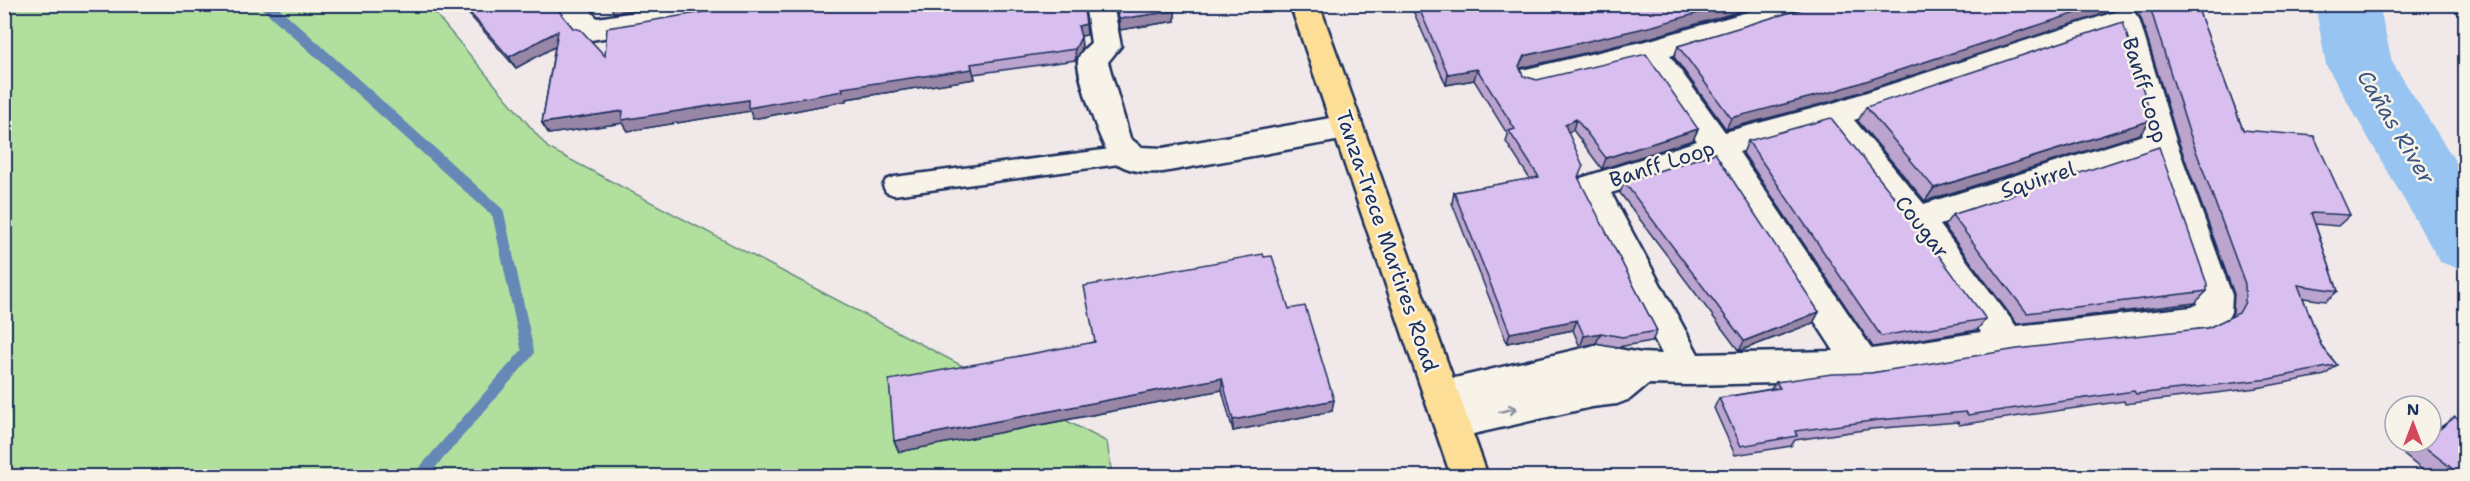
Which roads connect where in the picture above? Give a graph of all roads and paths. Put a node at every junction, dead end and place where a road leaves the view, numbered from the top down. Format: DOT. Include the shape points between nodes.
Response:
graph roads {
  1 [pos="567,4"];
  2 [pos="753,4"];
  3 [pos="1099,4"];
  4 [pos="1304,4"];
  5 [pos="1812,4"];
  6 [pos="2115,12"];
  7 [pos="1650,51"];
  8 [pos="1533,78"];
  9 [pos="1832,115"];
  10 [pos="1347,127"];
  11 [pos="2160,141"];
  12 [pos="1718,146"];
  13 [pos="1126,154"];
  14 [pos="894,186"];
  15 [pos="1917,219"];
  16 [pos="2008,342"];
  17 [pos="1863,366"];
  18 [pos="1688,370"];
  19 [pos="1447,410"];
  20 [pos="1470,477"];
  1 -- 2 [label="street" via="591,30"];
  3 -- 13 [label="street" via="1106,43 1093,62 1115,139"];
  4 -- 10 [label="main road, Tanza-Trece Martires Road"];
  5 -- 7 [label="street"];
  6 -- 9 [label="street, Banff Loop"];
  6 -- 11 [label="street, Banff Loop"];
  7 -- 8 [label="street"];
  7 -- 12 [label="street"];
  9 -- 12 [label="street, Banff Loop"];
  9 -- 15 [label="street, Cougar"];
  10 -- 13 [label="street" via="1163,160 1136,159"];
  10 -- 19 [label="main road, Tanza-Trece Martires Road"];
  11 -- 15 [label="street, Squirrel"];
  11 -- 16 [label="street, Banff Loop" via="2216,295 2214,312 2197,321"];
  12 -- 17 [label="street"];
  12 -- 18 [label="street, Banff Loop" via="1592,187"];
  13 -- 14 [label="lane"];
  15 -- 16 [label="street, Cougar"];
  16 -- 17 [label="street, Banff Loop"];
  17 -- 18 [label="street, Banff Loop"];
  18 -- 19 [label="street, Banff Loop" via="1641,368 1617,388 1568,382"];
  19 -- 20 [label="main road, Tanza-Trece Martires Road"];
}
